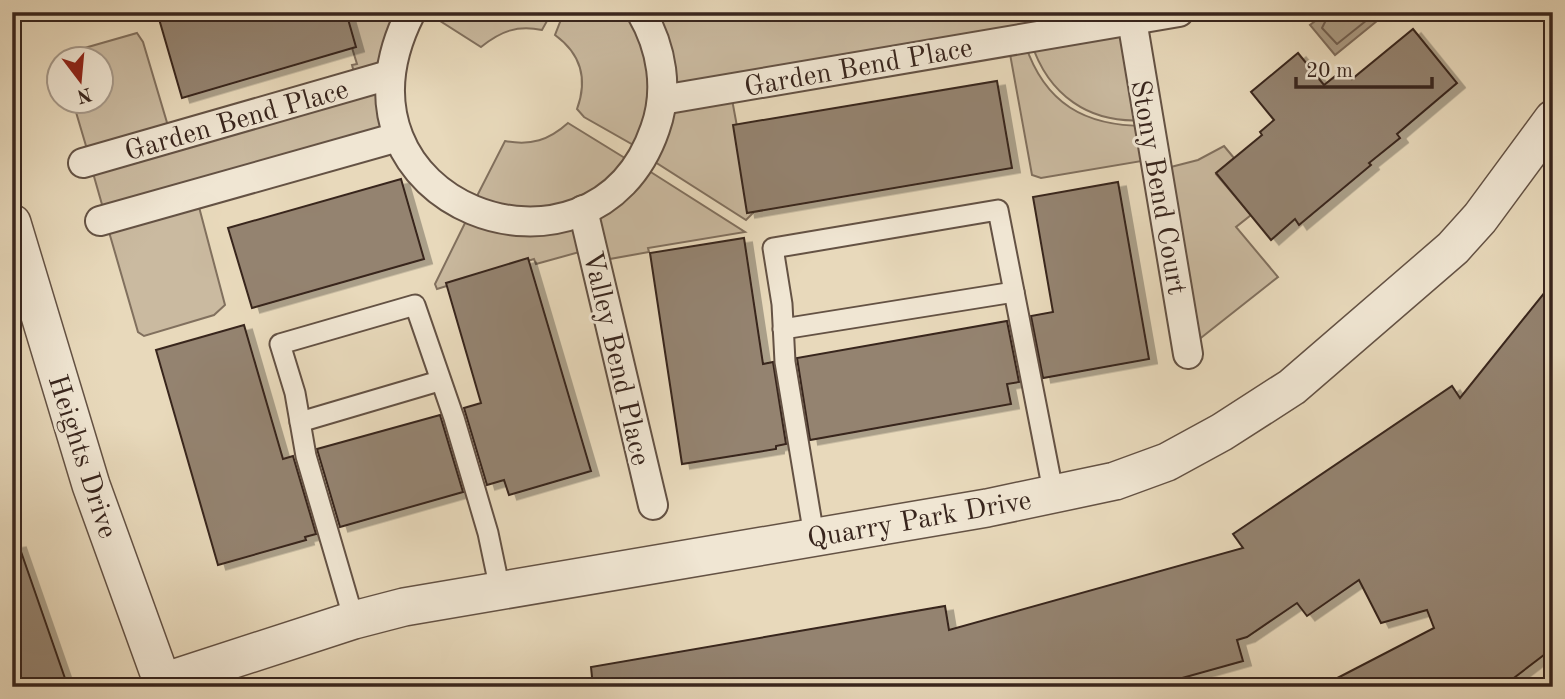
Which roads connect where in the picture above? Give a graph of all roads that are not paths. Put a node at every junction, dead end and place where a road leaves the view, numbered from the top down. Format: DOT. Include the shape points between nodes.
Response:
graph roads {
  1 [pos="411,12"];
  2 [pos="641,12"];
  3 [pos="1179,12"];
  4 [pos="1132,20"];
  5 [pos="1048,23"];
  6 [pos="389,75"];
  7 [pos="662,100"];
  8 [pos="1553,119"];
  9 [pos="398,137"];
  10 [pos="83,163"];
  11 [pos="583,210"];
  12 [pos="100,221"];
  13 [pos="12,223"];
  14 [pos="1014,292"];
  15 [pos="783,329"];
  16 [pos="1188,354"];
  17 [pos="439,381"];
  18 [pos="300,422"];
  19 [pos="1054,496"];
  20 [pos="653,505"];
  21 [pos="814,536"];
  22 [pos="500,590"];
  23 [pos="354,620"];
  24 [pos="163,685"];
  1 -- 6 [label="street, Garden Bend Place"];
  2 -- 7 [label="street, Garden Bend Place" via="658,52"];
  3 -- 4 [label="street, Garden Bend Place"];
  4 -- 5 [label="street, Garden Bend Place"];
  4 -- 16 [label="street, Stony Bend Court"];
  5 -- 7 [label="street, Garden Bend Place"];
  6 -- 9 [label="street, Garden Bend Place"];
  6 -- 10 [label="street, Garden Bend Place"];
  7 -- 11 [label="street, Garden Bend Place" via="642,159 625,180"];
  8 -- 19 [label="street, Quarry Park Drive" via="1453,248 1292,387 1167,462"];
  9 -- 11 [label="street, Garden Bend Place" via="426,180 467,209 495,219 524,222"];
  9 -- 12 [label="street"];
  11 -- 20 [label="street, Valley Bend Place"];
  13 -- 24 [label="street, Heights Drive" via="92,485"];
  14 -- 15 [label="lane"];
  14 -- 15 [label="lane" via="998,210 773,248"];
  14 -- 19 [label="lane"];
  15 -- 21 [label="lane"];
  17 -- 18 [label="lane"];
  17 -- 18 [label="lane" via="415,305 280,344"];
  17 -- 22 [label="lane" via="480,507"];
  18 -- 23 [label="lane"];
  19 -- 21 [label="street, Quarry Park Drive"];
  21 -- 22 [label="street, Quarry Park Drive"];
  22 -- 23 [label="street, Quarry Park Drive"];
  23 -- 24 [label="street, Quarry Park Drive"];
}
